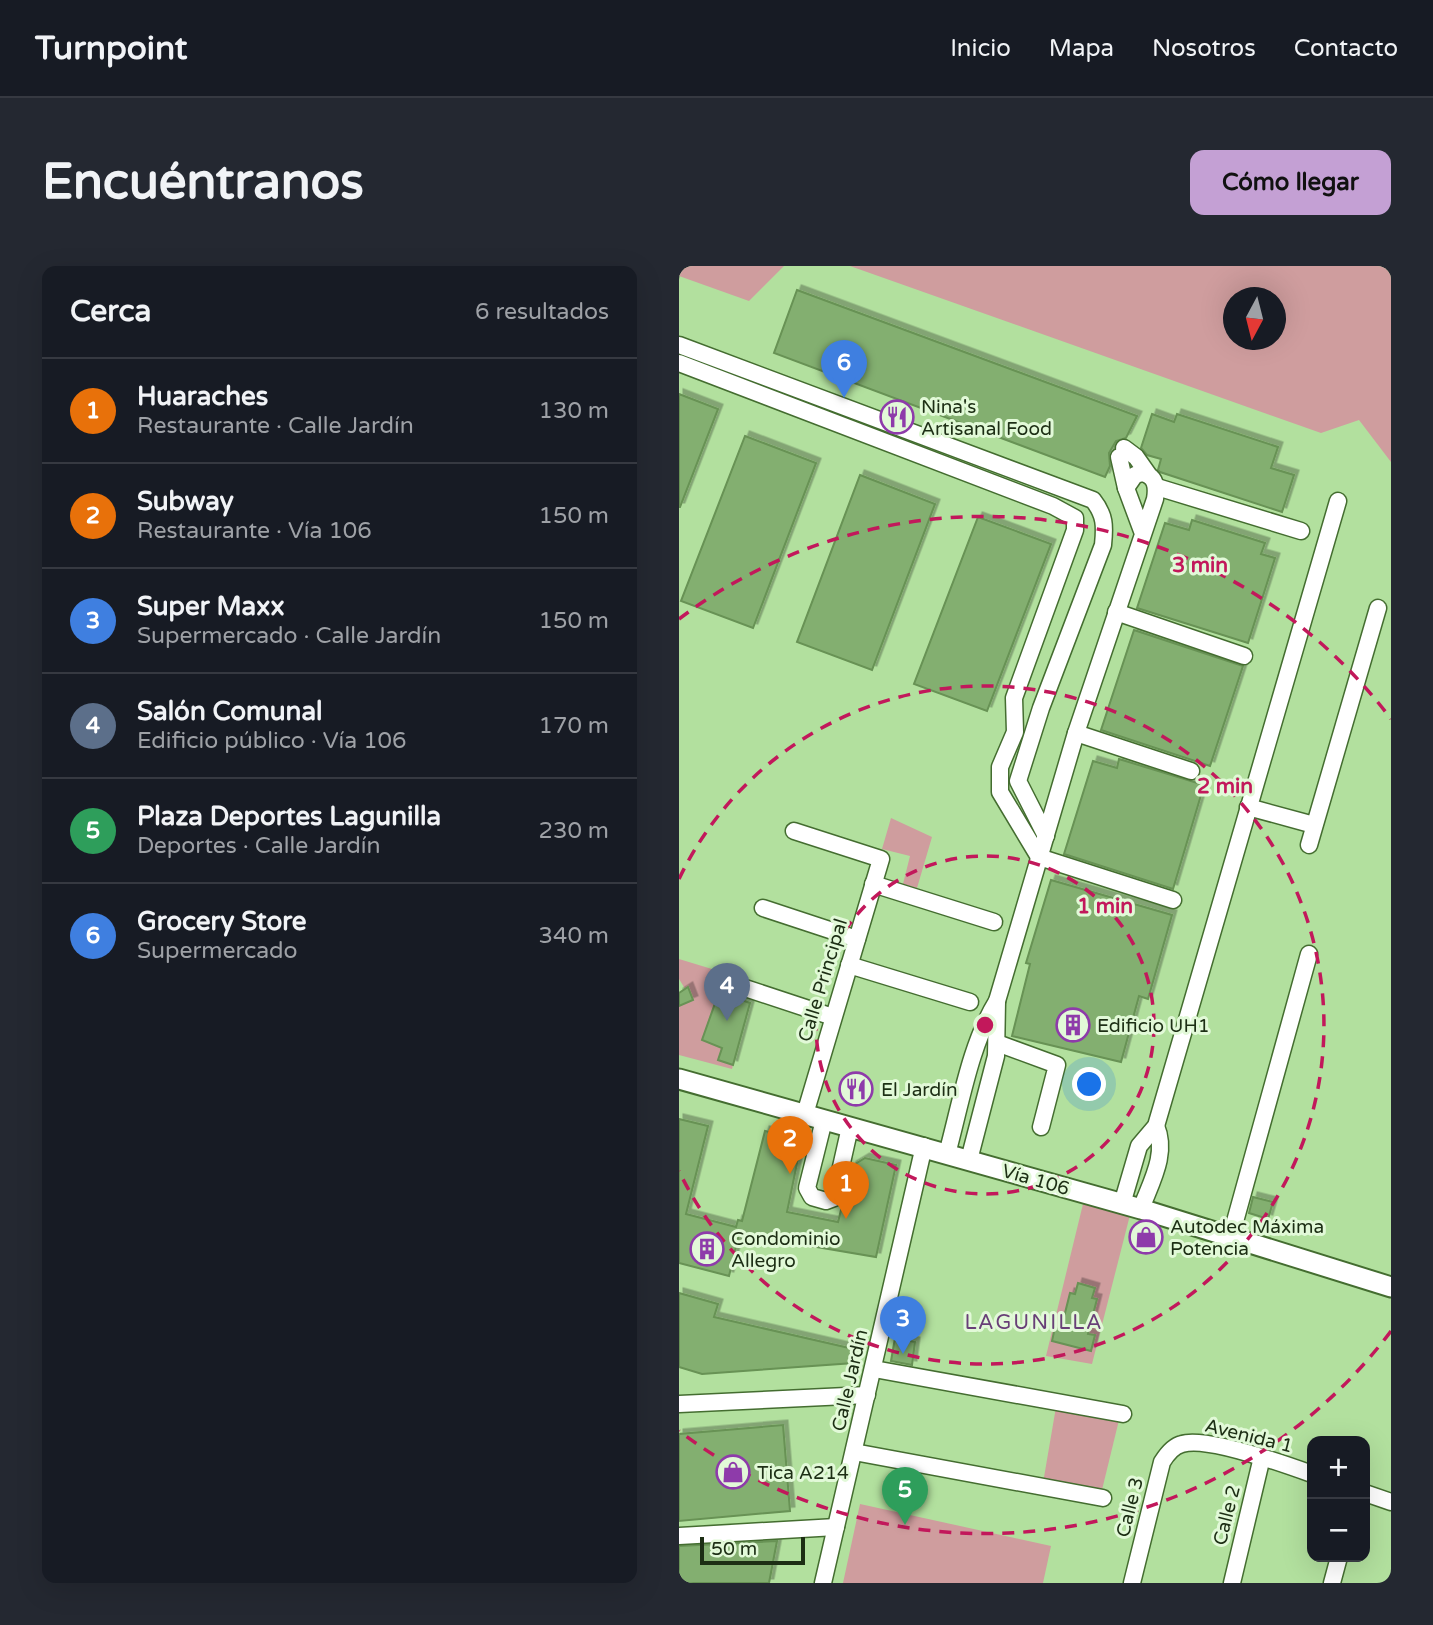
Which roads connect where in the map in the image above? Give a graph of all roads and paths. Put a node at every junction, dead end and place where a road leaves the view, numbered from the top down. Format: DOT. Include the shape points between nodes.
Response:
graph roads {
  1 [pos="679,345"];
  2 [pos="679,363"];
  3 [pos="1152,481"];
  4 [pos="1062,488"];
  5 [pos="1126,488"];
  6 [pos="1338,501"];
  7 [pos="1053,506"];
  8 [pos="1142,531"];
  9 [pos="1301,531"];
  10 [pos="1378,608"];
  11 [pos="1116,612"];
  12 [pos="1041,625"];
  13 [pos="1068,635"];
  14 [pos="1244,656"];
  15 [pos="1015,733"];
  16 [pos="1076,733"];
  17 [pos="1031,739"];
  18 [pos="1000,767"];
  19 [pos="1191,771"];
  20 [pos="1020,785"];
  21 [pos="1059,792"];
  22 [pos="1248,807"];
  23 [pos="1314,825"];
  24 [pos="794,831"];
  25 [pos="1046,836"];
  26 [pos="1308,845"];
  27 [pos="1039,857"];
  28 [pos="873,884"];
  29 [pos="1173,900"];
  30 [pos="763,908"];
  31 [pos="994,922"];
  32 [pos="857,939"];
  33 [pos="1309,954"];
  34 [pos="849,965"];
  35 [pos="733,984"];
  36 [pos="997,1001"];
  37 [pos="970,1002"];
  38 [pos="833,1017"];
  39 [pos="997,1044"];
  40 [pos="679,1079"];
  41 [pos="814,1117"];
  42 [pos="1041,1126"];
  43 [pos="1156,1126"];
  44 [pos="851,1127"];
  45 [pos="924,1146"];
  46 [pos="947,1154"];
  47 [pos="968,1160"];
  48 [pos="1122,1204"];
  49 [pos="1142,1209"];
  50 [pos="1231,1236"];
  51 [pos="1391,1287"];
  52 [pos="874,1369"];
  53 [pos="867,1395"];
  54 [pos="679,1404"];
  55 [pos="1123,1414"];
  56 [pos="1175,1447"];
  57 [pos="854,1452"];
  58 [pos="1262,1457"];
  59 [pos="1307,1472"];
  60 [pos="1370,1495"];
  61 [pos="1103,1497"];
  62 [pos="1391,1502"];
  63 [pos="836,1527"];
  64 [pos="679,1536"];
  65 [pos="1338,1562"];
  66 [pos="823,1583"];
  67 [pos="1132,1583"];
  68 [pos="1232,1583"];
  69 [pos="1332,1583"];
  1 -- 4 [label="street"];
  2 -- 7 [label="street"];
  3 -- 5 [label="street" via="1135,475"];
  3 -- 5 [label="street" via="1136,457 1121,453"];
  3 -- 8 [label="street" via="1151,511"];
  3 -- 9 [label="street"];
  4 -- 7 [label="street"];
  4 -- 13 [label="street" via="1093,500 1105,524 1103,545"];
  5 -- 8 [label="street"];
  6 -- 22 [label="street"];
  7 -- 12 [label="street" via="1075,518 1075,530"];
  8 -- 11 [label="street"];
  10 -- 23 [label="street"];
  11 -- 14 [label="street"];
  11 -- 16 [label="street"];
  12 -- 13 [label="street"];
  12 -- 15 [label="street" via="1013,702"];
  13 -- 17 [label="street"];
  15 -- 17 [label="street"];
  15 -- 18 [label="street"];
  16 -- 19 [label="street"];
  16 -- 21 [label="street"];
  17 -- 20 [label="street"];
  18 -- 20 [label="street"];
  18 -- 27 [label="street" via="1000,792"];
  20 -- 21 [label="street" via="1038,797"];
  20 -- 25 [label="street"];
  21 -- 25 [label="street"];
  22 -- 23 [label="street"];
  22 -- 43 [label="street"];
  23 -- 26 [label="street"];
  24 -- 28 [label="street, Calle Principal" via="881,859"];
  25 -- 27 [label="street"];
  27 -- 29 [label="street"];
  27 -- 36 [label="street"];
  28 -- 31 [label="street"];
  28 -- 32 [label="street, Calle Principal"];
  30 -- 32 [label="street"];
  32 -- 34 [label="street, Calle Principal"];
  33 -- 50 [label="street"];
  34 -- 37 [label="street"];
  34 -- 38 [label="street, Calle Principal"];
  35 -- 38 [label="street"];
  36 -- 39 [label="street"];
  36 -- 46 [label="street" via="987,1017"];
  38 -- 41 [label="street, Calle Principal"];
  39 -- 42 [label="street" via="1057,1065"];
  39 -- 47 [label="street"];
  40 -- 41 [label="main road, Vía 106"];
  41 -- 44 [label="main road, Vía 106"];
  41 -- 44 [label="street, Calle Principal" via="807,1188 812,1197 826,1202 834,1198"];
  43 -- 48 [label="street" via="1139,1146"];
  43 -- 49 [label="street" via="1162,1148"];
  44 -- 45 [label="main road, Vía 106"];
  45 -- 46 [label="main road, Vía 106"];
  45 -- 52 [label="street, Calle Jardín"];
  46 -- 47 [label="main road, Vía 106"];
  47 -- 48 [label="main road, Vía 106"];
  48 -- 49 [label="main road, Vía 106"];
  49 -- 50 [label="main road, Vía 106"];
  50 -- 51 [label="main road, Vía 106"];
  52 -- 53 [label="street, Calle Jardín"];
  52 -- 55 [label="street"];
  53 -- 54 [label="street"];
  53 -- 57 [label="street, Calle Jardín"];
  56 -- 58 [label="street, Avenida 1" via="1192,1442"];
  56 -- 67 [label="street, Calle 3" via="1162,1462"];
  57 -- 61 [label="street"];
  57 -- 63 [label="street, Calle Jardín"];
  58 -- 59 [label="street, Avenida 1"];
  58 -- 68 [label="street, Calle 2"];
  60 -- 62 [label="street"];
  63 -- 64 [label="street"];
  63 -- 66 [label="street, Calle Jardín"];
  65 -- 69 [label="street"];
}
